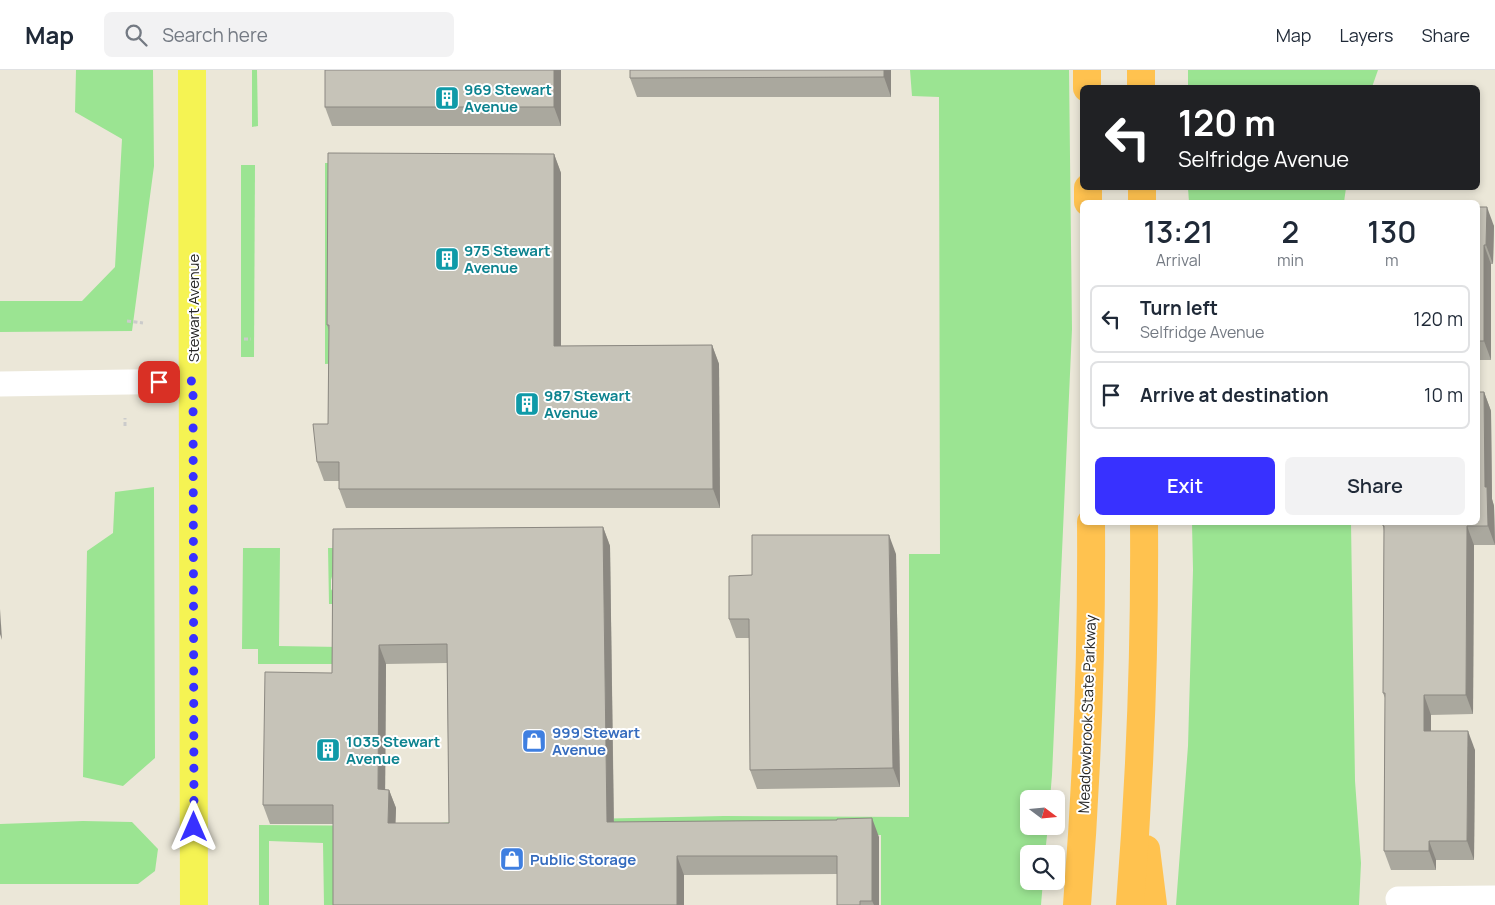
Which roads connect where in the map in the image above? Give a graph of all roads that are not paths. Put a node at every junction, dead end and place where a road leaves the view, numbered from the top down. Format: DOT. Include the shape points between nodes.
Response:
graph roads {
  1 [pos="192,70"];
  2 [pos="1087,70"];
  3 [pos="1141,70"];
  4 [pos="1087,85"];
  5 [pos="1141,85"];
  6 [pos="193,381"];
  7 [pos="0,384"];
  8 [pos="1091,525"];
  9 [pos="1144,525"];
  10 [pos="1138,791"];
  11 [pos="1495,898"];
  12 [pos="1398,899"];
  13 [pos="194,905"];
  14 [pos="1077,905"];
  15 [pos="1130,905"];
  16 [pos="1153,905"];
  1 -- 6 [label="main road, Stewart Avenue"];
  2 -- 4 [label="highway"];
  3 -- 5 [label="highway"];
  6 -- 7 [label="street"];
  6 -- 13 [label="main road, Stewart Avenue"];
  8 -- 14 [label="highway, Meadowbrook State Parkway" via="1087,758"];
  9 -- 10 [label="highway"];
  10 -- 15 [label="highway"];
  10 -- 16 [label="highway"];
  11 -- 12 [label="street"];
}
